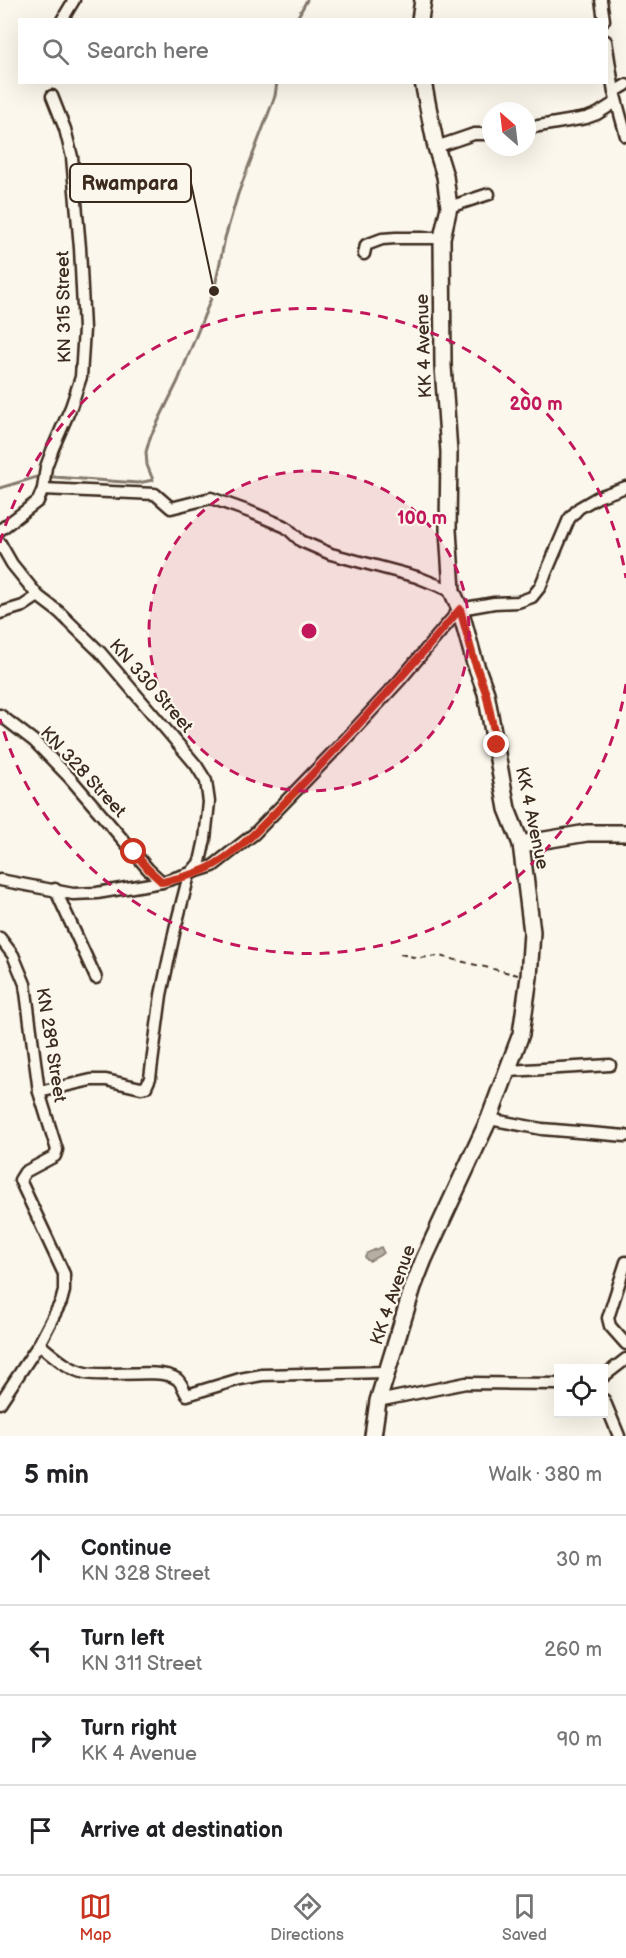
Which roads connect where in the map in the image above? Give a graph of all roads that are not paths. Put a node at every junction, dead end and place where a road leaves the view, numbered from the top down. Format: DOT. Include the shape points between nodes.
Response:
graph roads {
  1 [pos="74,0"];
  2 [pos="423,0"];
  3 [pos="601,0"];
  4 [pos="63,18"];
  5 [pos="420,18"];
  6 [pos="604,18"];
  7 [pos="608,53"];
  8 [pos="423,84"];
  9 [pos="626,85"];
  10 [pos="52,96"];
  11 [pos="615,97"];
  12 [pos="536,126"];
  13 [pos="482,134"];
  14 [pos="626,136"];
  15 [pos="436,147"];
  16 [pos="489,194"];
  17 [pos="450,207"];
  18 [pos="441,238"];
  19 [pos="364,254"];
  20 [pos="626,487"];
  21 [pos="43,489"];
  22 [pos="0,530"];
  23 [pos="0,543"];
  24 [pos="452,591"];
  25 [pos="38,596"];
  26 [pos="460,609"];
  27 [pos="0,613"];
  28 [pos="1,718"];
  29 [pos="626,833"];
  30 [pos="521,844"];
  31 [pos="189,875"];
  32 [pos="0,880"];
  33 [pos="162,882"];
  34 [pos="55,889"];
  35 [pos="0,938"];
  36 [pos="96,978"];
  37 [pos="610,1065"];
  38 [pos="508,1071"];
  39 [pos="39,1092"];
  40 [pos="489,1119"];
  41 [pos="626,1136"];
  42 [pos="626,1262"];
  43 [pos="39,1344"];
  44 [pos="626,1344"];
  45 [pos="626,1359"];
  46 [pos="386,1372"];
  47 [pos="608,1372"];
  48 [pos="554,1384"];
  49 [pos="378,1401"];
  50 [pos="0,1403"];
  51 [pos="608,1411"];
  52 [pos="373,1436"];
  53 [pos="619,1436"];
  1 -- 4 [label="street"];
  2 -- 5 [label="main road"];
  3 -- 6 [label="street"];
  7 -- 11 [label="street"];
  8 -- 15 [label="main road, KK 4 Avenue"];
  9 -- 11 [label="street"];
  10 -- 21 [label="street, KN 315 Street" via="72,157 84,329 81,377 46,467"];
  11 -- 12 [label="street" via="597,114"];
  11 -- 14 [label="street"];
  13 -- 15 [label="street"];
  15 -- 17 [label="main road, KK 4 Avenue"];
  16 -- 17 [label="street"];
  17 -- 18 [label="main road, KK 4 Avenue"];
  18 -- 19 [label="street" via="382,239 366,245"];
  18 -- 24 [label="main road, KK 4 Avenue"];
  20 -- 26 [label="street" via="598,497 569,519 532,597"];
  21 -- 22 [label="street, KN 315 Street" via="32,507"];
  21 -- 24 [label="street" via="155,494 171,508 211,498 286,527 301,541 331,554"];
  23 -- 25 [label="street, KN 330 Street"];
  24 -- 26 [label="main road, KK 4 Avenue"];
  25 -- 27 [label="street" via="23,606"];
  25 -- 31 [label="street, KN 330 Street" via="100,652 206,781 209,802 205,839 200,862"];
  26 -- 30 [label="main road, KK 4 Avenue" via="486,693 507,809"];
  26 -- 31 [label="street" via="400,680 254,834 213,866"];
  28 -- 33 [label="street, KN 328 Street" via="34,741"];
  29 -- 30 [label="main road" via="587,833"];
  30 -- 38 [label="main road, KK 4 Avenue" via="532,932 521,1034"];
  31 -- 33 [label="street"];
  31 -- 39 [label="street, KN 330 Street" via="161,995 146,1087 91,1080"];
  32 -- 34 [label="street"];
  33 -- 34 [label="street" via="97,893 73,894"];
  34 -- 36 [label="street"];
  35 -- 39 [label="street, KN 289 Street" via="13,955 25,984"];
  37 -- 38 [label="street"];
  38 -- 40 [label="main road, KK 4 Avenue"];
  39 -- 43 [label="street, KN 289 Street" via="56,1156 25,1172 20,1180 64,1274 61,1302"];
  40 -- 41 [label="street" via="542,1129"];
  40 -- 46 [label="main road, KK 4 Avenue" via="424,1259"];
  42 -- 44 [label="street" via="608,1318"];
  43 -- 46 [label="street" via="84,1373 169,1376 177,1380 187,1395 262,1375"];
  43 -- 50 [label="street, KN 289 Street"];
  45 -- 47 [label="street"];
  46 -- 49 [label="main road, KK 4 Avenue"];
  48 -- 49 [label="street" via="466,1383"];
  49 -- 52 [label="main road, KK 4 Avenue"];
  51 -- 53 [label="street"];
}
